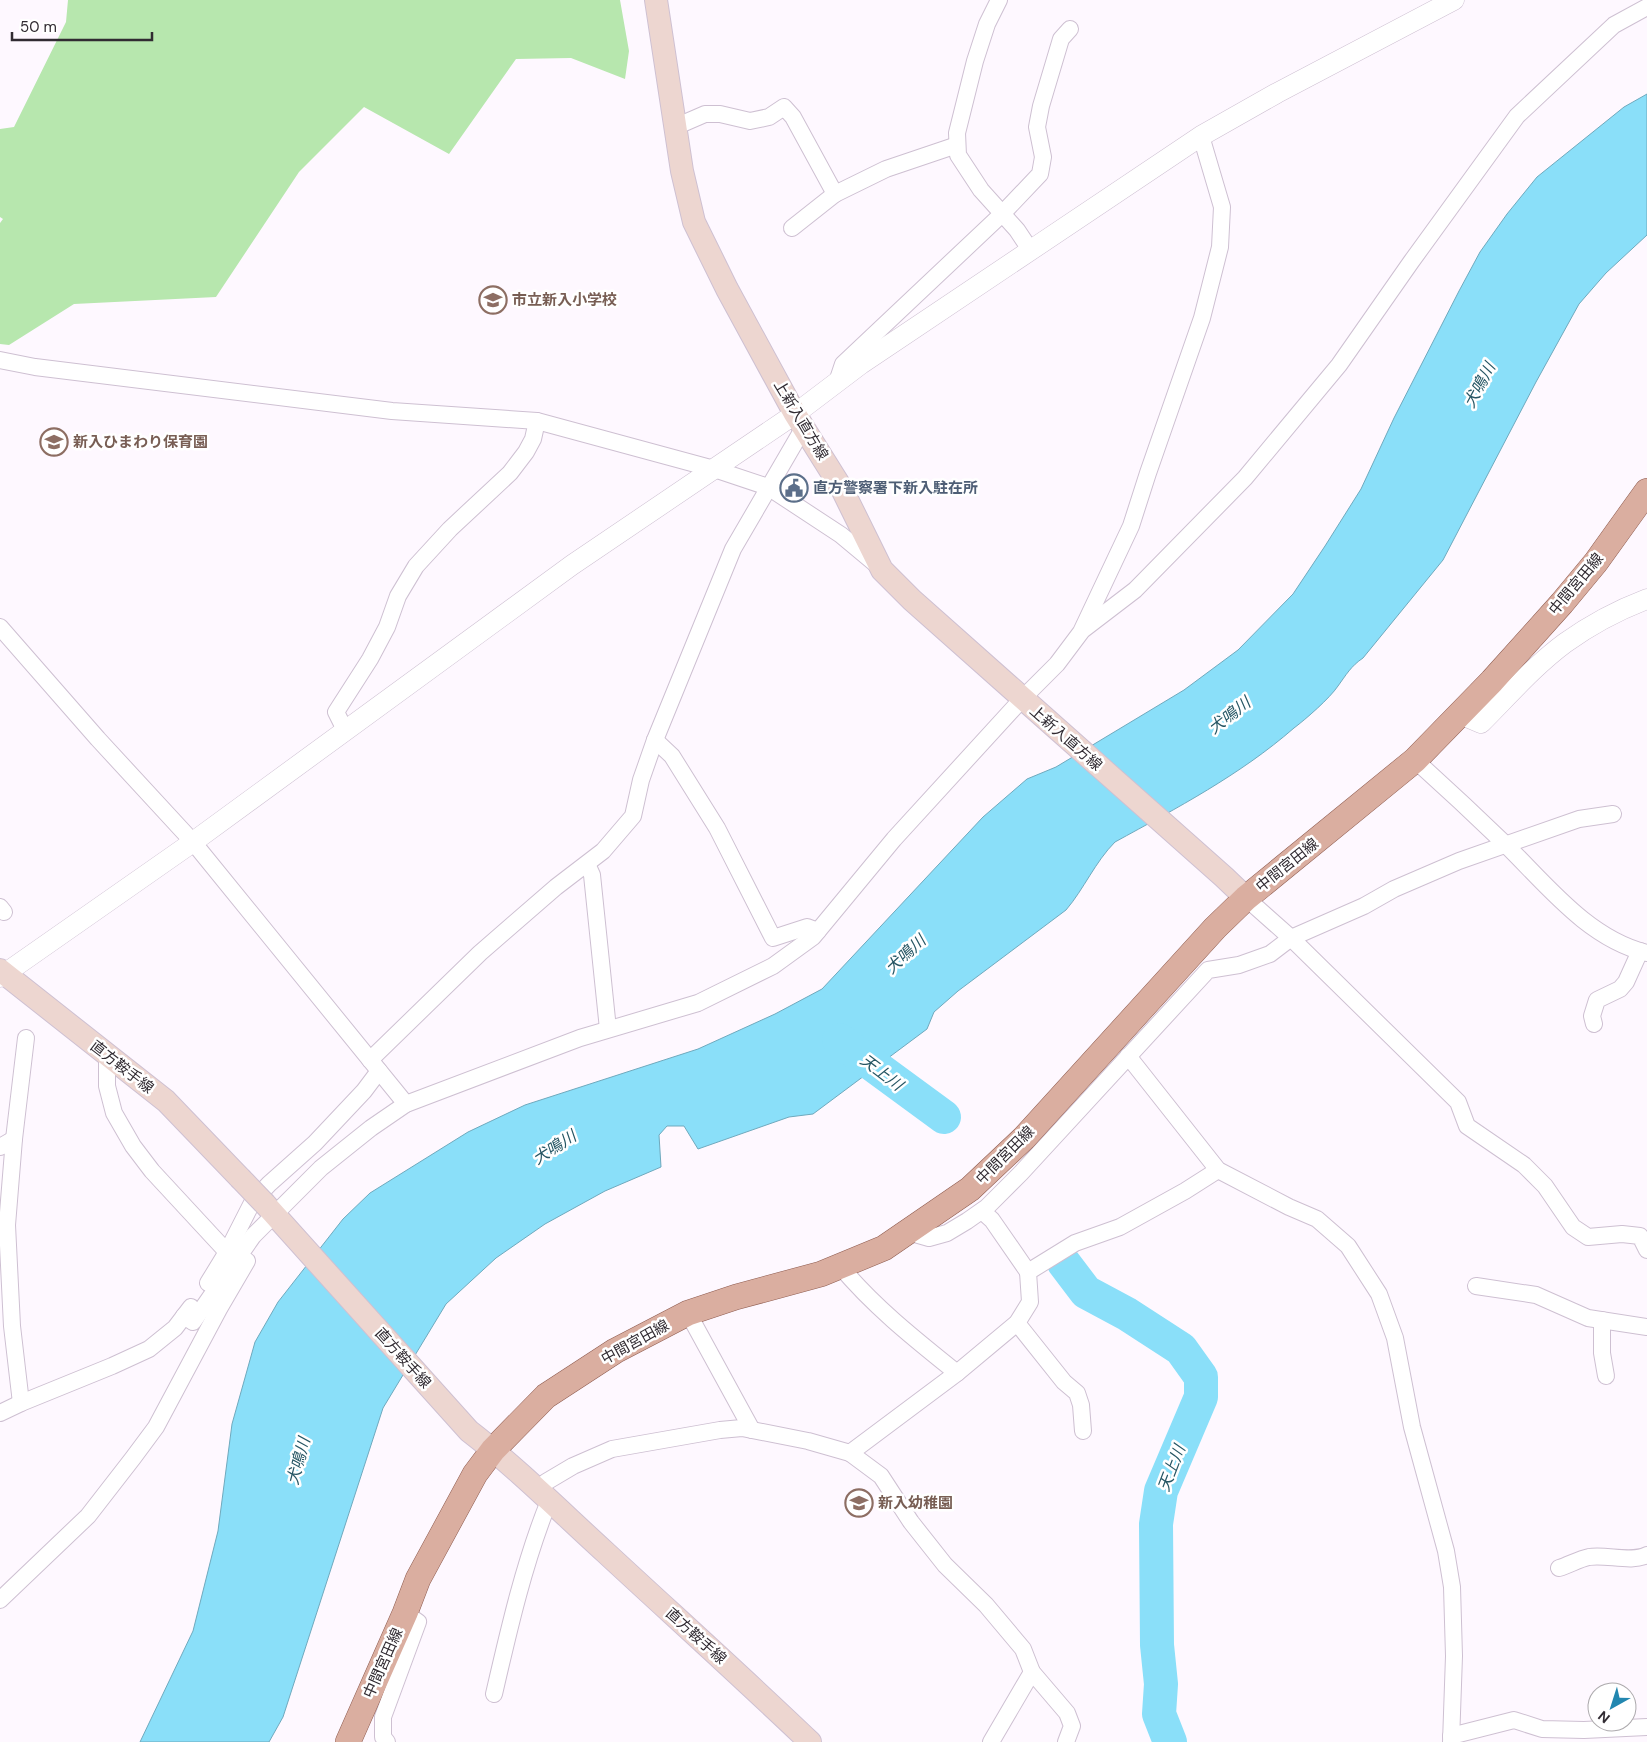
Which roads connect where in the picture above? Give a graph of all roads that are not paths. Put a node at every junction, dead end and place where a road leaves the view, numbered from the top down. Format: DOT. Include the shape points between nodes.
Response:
graph roads {
  1 [pos="656,0"];
  2 [pos="999,0"];
  3 [pos="1454,0"];
  4 [pos="1647,7"];
  5 [pos="1070,29"];
  6 [pos="675,127"];
  7 [pos="1201,136"];
  8 [pos="957,145"];
  9 [pos="835,194"];
  10 [pos="1002,214"];
  11 [pos="792,228"];
  12 [pos="1031,251"];
  13 [pos="0,360"];
  14 [pos="837,382"];
  15 [pos="537,421"];
  16 [pos="799,421"];
  17 [pos="714,469"];
  18 [pos="768,486"];
  19 [pos="1647,492"];
  20 [pos="882,570"];
  21 [pos="1647,599"];
  22 [pos="0,627"];
  23 [pos="1081,632"];
  24 [pos="1026,703"];
  25 [pos="1460,714"];
  26 [pos="345,730"];
  27 [pos="656,740"];
  28 [pos="1415,760"];
  29 [pos="1613,814"];
  30 [pos="193,842"];
  31 [pos="1506,845"];
  32 [pos="587,864"];
  33 [pos="1246,898"];
  34 [pos="818,931"];
  35 [pos="1291,938"];
  36 [pos="1643,952"];
  37 [pos="1,974"];
  38 [pos="1594,1024"];
  39 [pos="608,1029"];
  40 [pos="26,1038"];
  41 [pos="107,1055"];
  42 [pos="1128,1056"];
  43 [pos="375,1066"];
  44 [pos="406,1104"];
  45 [pos="7,1143"];
  46 [pos="1218,1170"];
  47 [pos="982,1211"];
  48 [pos="275,1214"];
  49 [pos="908,1232"];
  50 [pos="1647,1250"];
  51 [pos="227,1252"];
  52 [pos="840,1266"];
  53 [pos="1028,1272"];
  54 [pos="1476,1286"];
  55 [pos="688,1312"];
  56 [pos="184,1316"];
  57 [pos="1602,1320"];
  58 [pos="1017,1323"];
  59 [pos="1647,1327"];
  60 [pos="957,1373"];
  61 [pos="1606,1376"];
  62 [pos="21,1403"];
  63 [pos="0,1413"];
  64 [pos="752,1430"];
  65 [pos="1083,1431"];
  66 [pos="493,1450"];
  67 [pos="850,1453"];
  68 [pos="543,1495"];
  69 [pos="1647,1555"];
  70 [pos="1559,1568"];
  71 [pos="0,1600"];
  72 [pos="405,1613"];
  73 [pos="1032,1672"];
  74 [pos="494,1694"];
  75 [pos="1647,1727"];
  76 [pos="1451,1739"];
  77 [pos="348,1742"];
  78 [pos="387,1742"];
  79 [pos="810,1742"];
  80 [pos="991,1742"];
  81 [pos="1066,1742"];
  1 -- 6 [label="main road, 上新入直方線"];
  2 -- 8 [label="street" via="975,61 957,133"];
  3 -- 7 [label="street"];
  4 -- 23 [label="street" via="1614,25 1517,116 1339,365 1245,478 1135,590"];
  5 -- 10 [label="street" via="1061,39 1036,127 1043,157 1040,174"];
  6 -- 9 [label="street" via="705,114 720,114 750,122 769,117 784,107 793,117"];
  6 -- 16 [label="main road, 上新入直方線" via="694,222"];
  7 -- 12 [label="street"];
  7 -- 23 [label="street" via="1222,206 1217,256 1202,318 1131,526"];
  8 -- 9 [label="street" via="886,169"];
  8 -- 10 [label="street" via="958,155 976,183"];
  9 -- 11 [label="street"];
  10 -- 12 [label="street"];
  10 -- 14 [label="street" via="843,364"];
  12 -- 14 [label="street"];
  13 -- 15 [label="street" via="34,367 382,409"];
  14 -- 16 [label="street"];
  15 -- 17 [label="street"];
  15 -- 26 [label="street" via="533,440 510,474 450,529 416,566 398,596 387,627 370,659 336,712"];
  16 -- 17 [label="street"];
  16 -- 18 [label="street"];
  16 -- 20 [label="main road, 上新入直方線" via="842,489"];
  17 -- 18 [label="street"];
  17 -- 26 [label="street" via="572,565"];
  18 -- 20 [label="street" via="841,534"];
  18 -- 27 [label="street" via="733,548"];
  19 -- 25 [label="main road, 中間宮田線" via="1596,562"];
  20 -- 24 [label="main road, 上新入直方線"];
  21 -- 25 [label="street" via="1626,607 1566,643 1537,667 1481,724"];
  22 -- 30 [label="street"];
  23 -- 24 [label="street"];
  24 -- 33 [label="main road, 上新入直方線"];
  24 -- 34 [label="street" via="894,839"];
  25 -- 28 [label="main road, 中間宮田線"];
  26 -- 30 [label="street"];
  27 -- 32 [label="street" via="641,780 633,816 603,851"];
  27 -- 34 [label="street" via="672,756 717,828 773,938 807,927"];
  28 -- 31 [label="street"];
  28 -- 33 [label="main road, 中間宮田線"];
  29 -- 31 [label="street" via="1579,818"];
  30 -- 37 [label="street"];
  30 -- 43 [label="street"];
  31 -- 35 [label="street" via="1394,889"];
  31 -- 36 [label="street" via="1584,922 1615,943"];
  32 -- 39 [label="street" via="592,875"];
  32 -- 43 [label="street" via="480,953"];
  33 -- 35 [label="street"];
  33 -- 49 [label="main road, 中間宮田線" via="1024,1138 970,1189"];
  34 -- 39 [label="street" via="773,966 698,1003"];
  35 -- 42 [label="street" via="1270,954 1239,965 1208,970"];
  35 -- 50 [label="street" via="1458,1102 1467,1126 1524,1165 1545,1186 1573,1227 1588,1237 1640,1236"];
  36 -- 38 [label="street" via="1620,990 1597,1000 1592,1016"];
  37 -- 41 [label="main road, 直方鞍手線"];
  39 -- 44 [label="street"];
  40 -- 45 [label="street"];
  41 -- 48 [label="main road, 直方鞍手線, bridge" via="166,1101"];
  41 -- 51 [label="street" via="107,1086 114,1113 132,1146"];
  42 -- 46 [label="street"];
  42 -- 47 [label="street" via="1022,1173"];
  43 -- 44 [label="street"];
  43 -- 51 [label="street" via="364,1090 315,1143 253,1201"];
  44 -- 48 [label="street" via="321,1168"];
  45 -- 62 [label="street" via="12,1326"];
  46 -- 53 [label="street" via="1120,1227 1075,1243"];
  46 -- 76 [label="street" via="1317,1219 1348,1246 1379,1294 1395,1338 1412,1427 1446,1551 1452,1588"];
  47 -- 49 [label="street" via="947,1232 929,1238"];
  47 -- 53 [label="street" via="992,1220"];
  48 -- 56 [label="street" via="253,1236 193,1322"];
  48 -- 66 [label="main road, 直方鞍手線" via="469,1431"];
  48 -- 71 [label="street" via="156,1426 88,1516"];
  49 -- 52 [label="main road, 中間宮田線" via="884,1248"];
  51 -- 56 [label="street"];
  52 -- 55 [label="main road, 中間宮田線"];
  52 -- 60 [label="street" via="897,1325"];
  53 -- 58 [label="street" via="1030,1302"];
  54 -- 57 [label="street" via="1536,1295 1588,1318"];
  55 -- 64 [label="street"];
  55 -- 66 [label="main road, 中間宮田線" via="615,1351 546,1396"];
  56 -- 62 [label="street" via="175,1328 149,1349"];
  57 -- 59 [label="street"];
  57 -- 61 [label="street"];
  58 -- 60 [label="street"];
  58 -- 65 [label="street" via="1077,1394"];
  60 -- 67 [label="street"];
  62 -- 63 [label="street"];
  64 -- 67 [label="street"];
  64 -- 68 [label="street" via="720,1430 612,1449 546,1482"];
  66 -- 68 [label="main road, 直方鞍手線"];
  66 -- 72 [label="main road, 中間宮田線" via="476,1474 418,1579"];
  67 -- 73 [label="street" via="881,1476 945,1565 1023,1648"];
  68 -- 74 [label="street" via="538,1527"];
  68 -- 79 [label="main road, 直方鞍手線"];
  69 -- 70 [label="street" via="1641,1559 1587,1557"];
  72 -- 77 [label="main road, 中間宮田線"];
  72 -- 78 [label="street" via="418,1622 383,1717"];
  73 -- 80 [label="street"];
  73 -- 81 [label="street" via="1067,1713 1072,1726"];
  75 -- 76 [label="street" via="1542,1729 1514,1720"];
}
